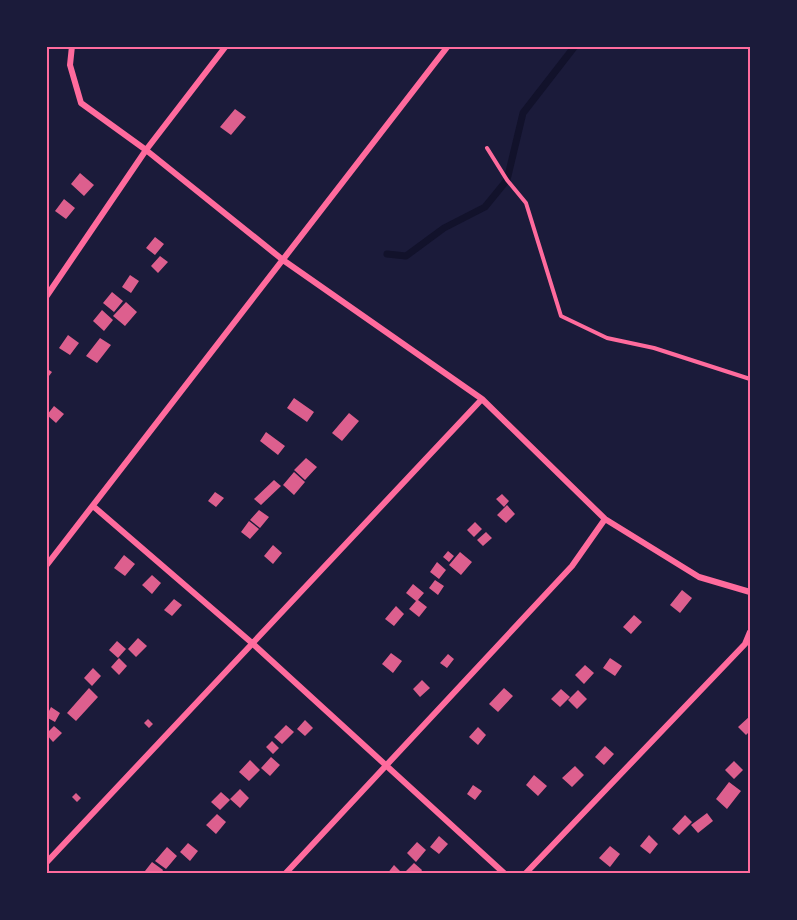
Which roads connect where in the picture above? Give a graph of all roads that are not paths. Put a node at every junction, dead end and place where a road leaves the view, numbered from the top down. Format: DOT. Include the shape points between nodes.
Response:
graph roads {
  1 [pos="72,46"];
  2 [pos="226,46"];
  3 [pos="448,46"];
  4 [pos="146,150"];
  5 [pos="283,260"];
  6 [pos="46,297"];
  7 [pos="482,399"];
  8 [pos="93,506"];
  9 [pos="605,519"];
  10 [pos="46,566"];
  11 [pos="750,592"];
  12 [pos="750,632"];
  13 [pos="252,644"];
  14 [pos="387,765"];
  15 [pos="46,863"];
  16 [pos="285,873"];
  17 [pos="505,873"];
  18 [pos="525,873"];
  1 -- 4 [label="street" via="70,65 81,103"];
  2 -- 4 [label="street"];
  3 -- 5 [label="street"];
  4 -- 5 [label="street"];
  4 -- 6 [label="street"];
  5 -- 7 [label="street"];
  5 -- 8 [label="street"];
  7 -- 9 [label="street"];
  7 -- 13 [label="street"];
  8 -- 10 [label="street"];
  8 -- 13 [label="street"];
  9 -- 11 [label="street" via="699,577"];
  9 -- 14 [label="street" via="572,566"];
  12 -- 18 [label="street" via="745,644"];
  13 -- 14 [label="street"];
  13 -- 15 [label="street"];
  14 -- 16 [label="street"];
  14 -- 17 [label="street"];
}
